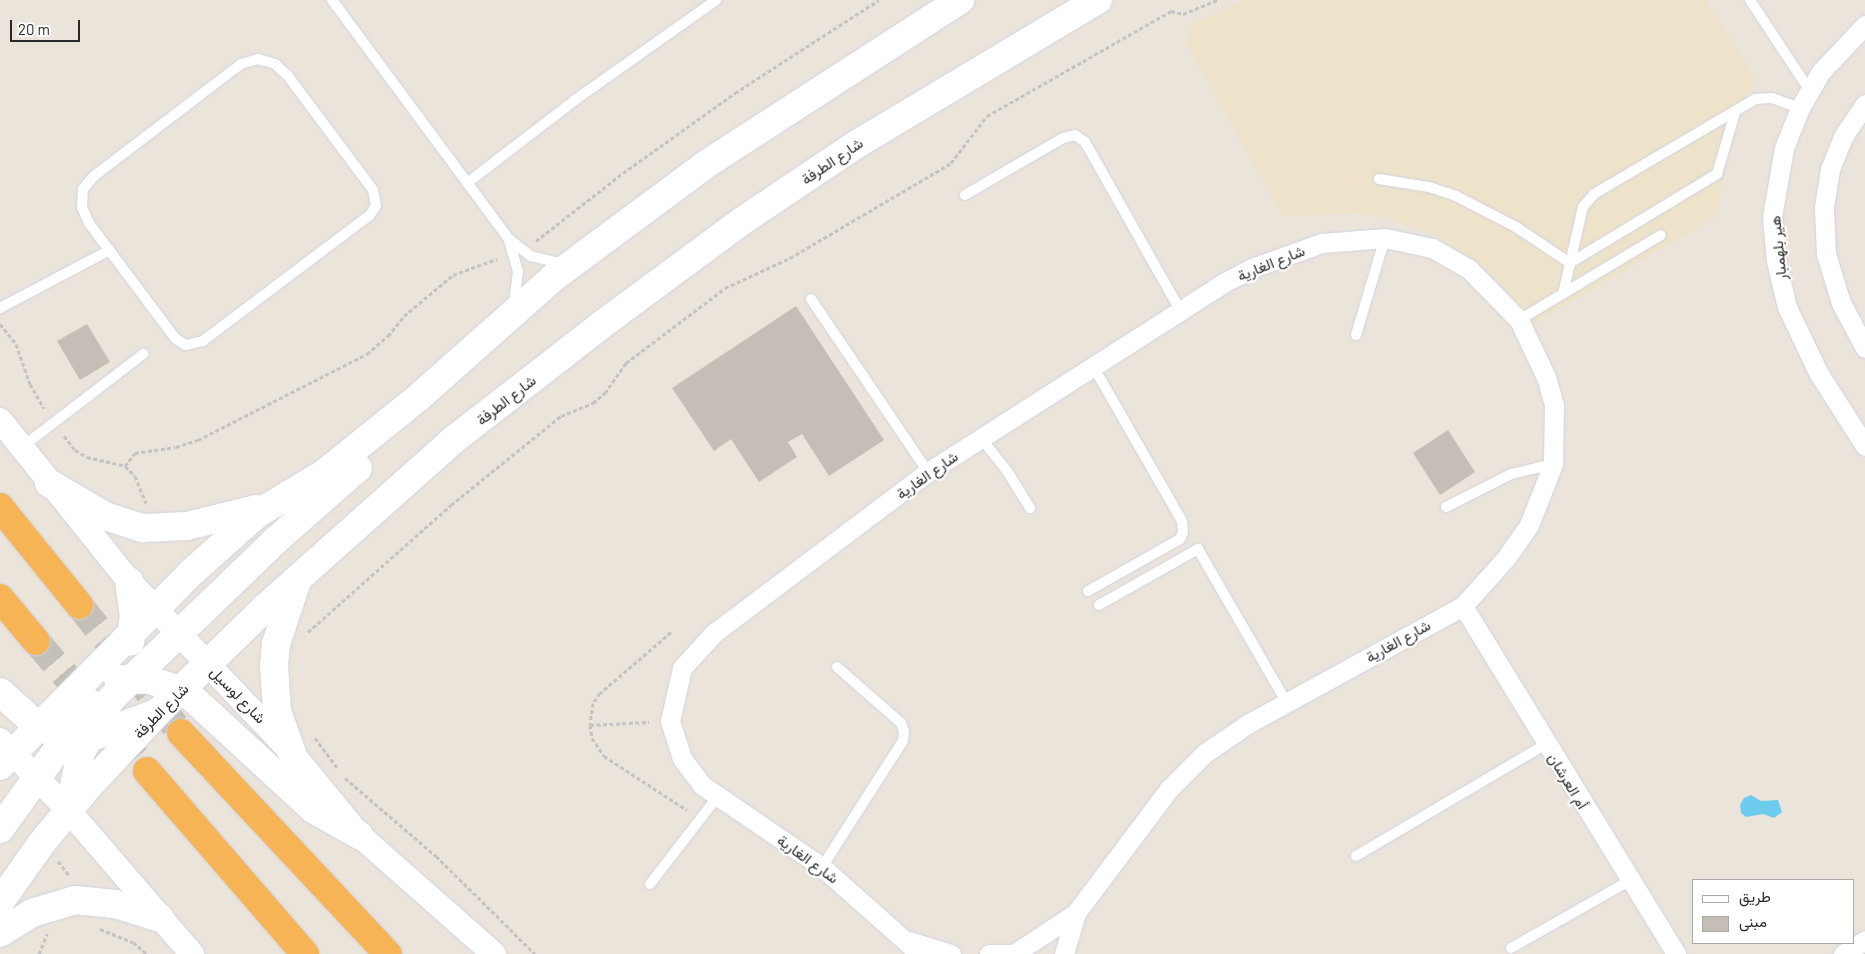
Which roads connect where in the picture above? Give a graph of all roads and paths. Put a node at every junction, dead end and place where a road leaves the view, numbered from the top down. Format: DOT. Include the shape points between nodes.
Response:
graph roads {
  1 [pos="332,0"];
  2 [pos="716,0"];
  3 [pos="960,0"];
  4 [pos="1098,0"];
  5 [pos="1217,0"];
  6 [pos="1750,0"];
  7 [pos="1865,25"];
  8 [pos="1810,91"];
  9 [pos="1865,104"];
  10 [pos="1800,108"];
  11 [pos="1735,113"];
  12 [pos="1380,179"];
  13 [pos="467,182"];
  14 [pos="965,195"];
  15 [pos="1661,235"];
  16 [pos="1385,238"];
  17 [pos="509,239"];
  18 [pos="110,250"];
  19 [pos="571,264"];
  20 [pos="1570,264"];
  21 [pos="1563,294"];
  22 [pos="811,299"];
  23 [pos="0,308"];
  24 [pos="1180,310"];
  25 [pos="506,319"];
  26 [pos="1520,320"];
  27 [pos="1356,335"];
  28 [pos="1865,348"];
  29 [pos="143,354"];
  30 [pos="1093,366"];
  31 [pos="419,396"];
  32 [pos="0,420"];
  33 [pos="981,438"];
  34 [pos="1865,446"];
  35 [pos="22,447"];
  36 [pos="1553,464"];
  37 [pos="928,472"];
  38 [pos="49,483"];
  39 [pos="270,506"];
  40 [pos="0,507"];
  41 [pos="1446,507"];
  42 [pos="1030,508"];
  43 [pos="298,578"];
  44 [pos="129,581"];
  45 [pos="1088,591"];
  46 [pos="0,598"];
  47 [pos="79,605"];
  48 [pos="1099,605"];
  49 [pos="1463,606"];
  50 [pos="156,609"];
  51 [pos="672,632"];
  52 [pos="132,633"];
  53 [pos="178,633"];
  54 [pos="306,634"];
  55 [pos="36,641"];
  56 [pos="208,663"];
  57 [pos="837,667"];
  58 [pos="120,680"];
  59 [pos="80,687"];
  60 [pos="181,690"];
  61 [pos="0,692"];
  62 [pos="1287,702"];
  63 [pos="159,711"];
  64 [pos="670,721"];
  65 [pos="590,725"];
  66 [pos="39,727"];
  67 [pos="309,730"];
  68 [pos="181,733"];
  69 [pos="76,738"];
  70 [pos="1546,744"];
  71 [pos="4,753"];
  72 [pos="292,753"];
  73 [pos="147,771"];
  74 [pos="35,777"];
  75 [pos="718,796"];
  76 [pos="69,811"];
  77 [pos="690,812"];
  78 [pos="0,829"];
  79 [pos="359,835"];
  80 [pos="1356,856"];
  81 [pos="822,867"];
  82 [pos="1629,881"];
  83 [pos="650,884"];
  84 [pos="0,902"];
  85 [pos="1076,914"];
  86 [pos="273,917"];
  87 [pos="160,918"];
  88 [pos="0,932"];
  89 [pos="1865,940"];
  90 [pos="914,947"];
  91 [pos="1511,948"];
  92 [pos="1017,953"];
  93 [pos="192,954"];
  94 [pos="287,954"];
  95 [pos="305,954"];
  96 [pos="388,954"];
  97 [pos="494,954"];
  98 [pos="535,954"];
  99 [pos="951,954"];
  100 [pos="989,954"];
  101 [pos="1064,954"];
  102 [pos="1676,954"];
  103 [pos="1843,954"];
  1 -- 13 [label="lane"];
  2 -- 13 [label="lane"];
  3 -- 19 [label="main road" via="705,165"];
  4 -- 43 [label="main road, شارع الطرفة" via="857,144 742,221 452,441"];
  5 -- 54 [label="path" via="1183,14 1170,11 987,116 951,163 790,258 725,288 626,363 605,393 593,403 561,416 451,505"];
  6 -- 8 [label="lane"];
  7 -- 8 [label="street, هير بلهمبار" via="1820,73"];
  8 -- 10 [label="street, هير بلهمبار"];
  9 -- 28 [label="street" via="1843,137 1830,169 1824,208 1826,254 1841,304"];
  10 -- 11 [label="lane" via="1760,97"];
  10 -- 34 [label="street, هير بلهمبار" via="1776,179 1772,217 1776,261 1787,307 1800,340"];
  11 -- 20 [label="lane" via="1717,174"];
  11 -- 20 [label="lane" via="1589,199 1583,207"];
  12 -- 20 [label="lane" via="1429,187 1456,196 1516,227"];
  13 -- 17 [label="lane"];
  14 -- 24 [label="lane" via="1063,138 1076,135 1085,142"];
  15 -- 21 [label="lane"];
  16 -- 24 [label="street, شارع الغارية" via="1322,243 1286,254 1222,283"];
  16 -- 26 [label="street, شارع الغارية" via="1432,248 1469,269"];
  16 -- 27 [label="lane"];
  17 -- 19 [label="lane" via="531,256"];
  17 -- 25 [label="lane" via="518,280 514,304"];
  18 -- 18 [label="lane" via="175,338 191,346 203,341 370,215 377,200 373,190 282,69 266,60 249,61 88,182 83,190 82,207"];
  18 -- 23 [label="lane"];
  19 -- 25 [label="main road"];
  20 -- 21 [label="lane"];
  21 -- 26 [label="lane"];
  22 -- 37 [label="lane"];
  24 -- 30 [label="street, شارع الغارية"];
  25 -- 31 [label="main road"];
  26 -- 36 [label="street, شارع الغارية" via="1546,377 1554,405"];
  29 -- 35 [label="lane"];
  30 -- 33 [label="street, شارع الغارية"];
  30 -- 45 [label="lane" via="1182,521 1183,532 1180,540"];
  31 -- 39 [label="main road" via="326,472"];
  31 -- 53 [label="main road" via="371,456"];
  32 -- 35 [label="street, شارع لوسيل"];
  33 -- 37 [label="street, شارع الغارية"];
  33 -- 42 [label="lane" via="1008,472"];
  35 -- 38 [label="street, شارع لوسيل"];
  36 -- 41 [label="lane" via="1512,474"];
  36 -- 49 [label="street, شارع الغارية" via="1530,525 1506,558"];
  37 -- 64 [label="street, شارع الغارية" via="714,633 682,668"];
  38 -- 39 [label="main road" via="105,516 143,528 214,521"];
  38 -- 44 [label="street, شارع لوسيل"];
  39 -- 50 [label="main road" via="244,525"];
  40 -- 47 [label="highway"];
  43 -- 56 [label="main road, شارع الطرفة"];
  43 -- 72 [label="main road" via="280,630 274,666 277,711"];
  44 -- 50 [label="street, شارع لوسيل"];
  44 -- 52 [label="main road" via="134,615"];
  46 -- 55 [label="highway"];
  48 -- 62 [label="lane" via="1198,549"];
  49 -- 62 [label="street, شارع الغارية"];
  49 -- 70 [label="street, أم العرشان"];
  50 -- 52 [label="main road"];
  50 -- 53 [label="street, شارع لوسيل"];
  51 -- 65 [label="path" via="600,693 593,703"];
  52 -- 58 [label="main road"];
  52 -- 59 [label="main road"];
  53 -- 56 [label="street, شارع لوسيل"];
  53 -- 58 [label="main road"];
  56 -- 60 [label="main road, شارع الطرفة"];
  56 -- 72 [label="street, شارع لوسيل"];
  57 -- 81 [label="lane" via="901,722 904,731 903,741"];
  58 -- 59 [label="main road"];
  58 -- 60 [label="main road"];
  58 -- 69 [label="main road"];
  59 -- 66 [label="main road"];
  60 -- 63 [label="main road, شارع الطرفة"];
  60 -- 79 [label="main road" via="196,699 313,809"];
  61 -- 66 [label="main road"];
  62 -- 85 [label="street, شارع الغارية" via="1204,754 1168,789"];
  63 -- 69 [label="main road"];
  63 -- 76 [label="main road, شارع الطرفة"];
  64 -- 65 [label="path"];
  64 -- 75 [label="street, شارع الغارية" via="682,758 702,785"];
  65 -- 77 [label="path" via="592,738 604,756"];
  66 -- 69 [label="main road"];
  66 -- 71 [label="main road"];
  67 -- 98 [label="path" via="344,777 436,856"];
  68 -- 96 [label="highway"];
  69 -- 74 [label="main road"];
  69 -- 76 [label="main road" via="76,767"];
  70 -- 80 [label="lane"];
  70 -- 82 [label="street, أم العرشان"];
  71 -- 74 [label="street"];
  72 -- 79 [label="street, شارع لوسيل"];
  73 -- 86 [label="highway"];
  74 -- 76 [label="street"];
  74 -- 78 [label="main road"];
  75 -- 81 [label="street, شارع الغارية"];
  75 -- 83 [label="lane"];
  76 -- 84 [label="main road, شارع الطرفة"];
  76 -- 87 [label="street"];
  79 -- 97 [label="street, شارع لوسيل"];
  81 -- 90 [label="street, شارع الغارية"];
  82 -- 91 [label="lane"];
  82 -- 102 [label="street, أم العرشان"];
  85 -- 92 [label="street, شارع الغارية"];
  85 -- 101 [label="street, شارع الغارية"];
  86 -- 94 [label="highway"];
  86 -- 95 [label="highway"];
  87 -- 88 [label="main road" via="115,904 75,900 32,913"];
  87 -- 93 [label="street"];
  89 -- 103 [label="street"];
  90 -- 99 [label="street, شارع الغارية"];
  92 -- 100 [label="street"];
}
